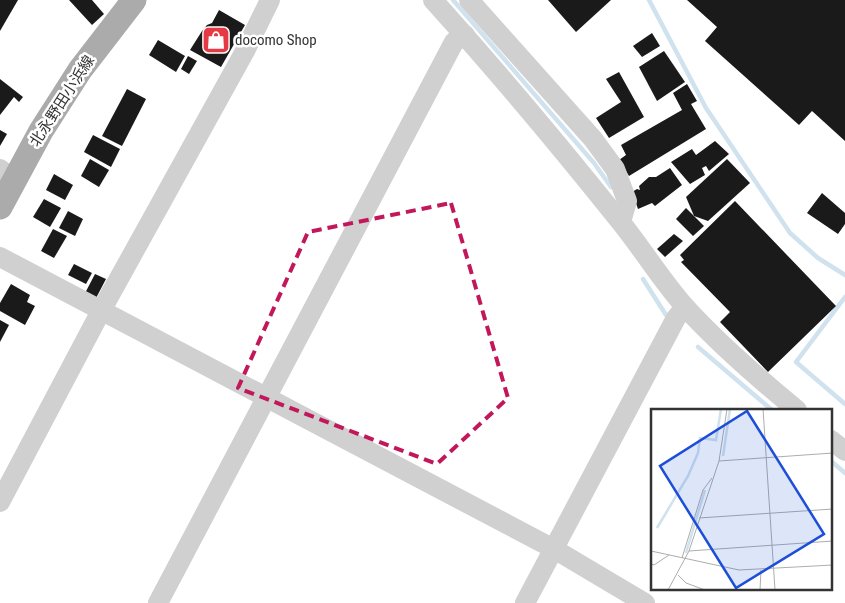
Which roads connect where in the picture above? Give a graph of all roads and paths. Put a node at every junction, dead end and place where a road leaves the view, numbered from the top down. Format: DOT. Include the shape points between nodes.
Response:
graph roads {
  1 [pos="134,0"];
  2 [pos="270,0"];
  3 [pos="433,0"];
  4 [pos="469,0"];
  5 [pos="464,35"];
  6 [pos="7,174"];
  7 [pos="0,208"];
  8 [pos="621,222"];
  9 [pos="0,257"];
  10 [pos="685,307"];
  11 [pos="101,311"];
  12 [pos="266,398"];
  13 [pos="796,409"];
  14 [pos="832,441"];
  15 [pos="845,451"];
  16 [pos="0,502"];
  17 [pos="554,549"];
  18 [pos="158,603"];
  19 [pos="525,603"];
  20 [pos="645,603"];
  1 -- 6 [label="main road, 北永野田小浜線"];
  2 -- 11 [label="street"];
  3 -- 5 [label="street"];
  4 -- 8 [label="street" via="593,139 615,169 627,201"];
  5 -- 8 [label="street"];
  5 -- 12 [label="street" via="454,42"];
  6 -- 7 [label="main road, 北永野田小浜線"];
  8 -- 10 [label="street"];
  9 -- 11 [label="street"];
  10 -- 13 [label="street" via="742,365"];
  10 -- 17 [label="street" via="676,318"];
  11 -- 12 [label="street"];
  11 -- 16 [label="street"];
  12 -- 17 [label="street"];
  12 -- 18 [label="street"];
  14 -- 15 [label="street"];
  17 -- 19 [label="street"];
  17 -- 20 [label="street"];
}
